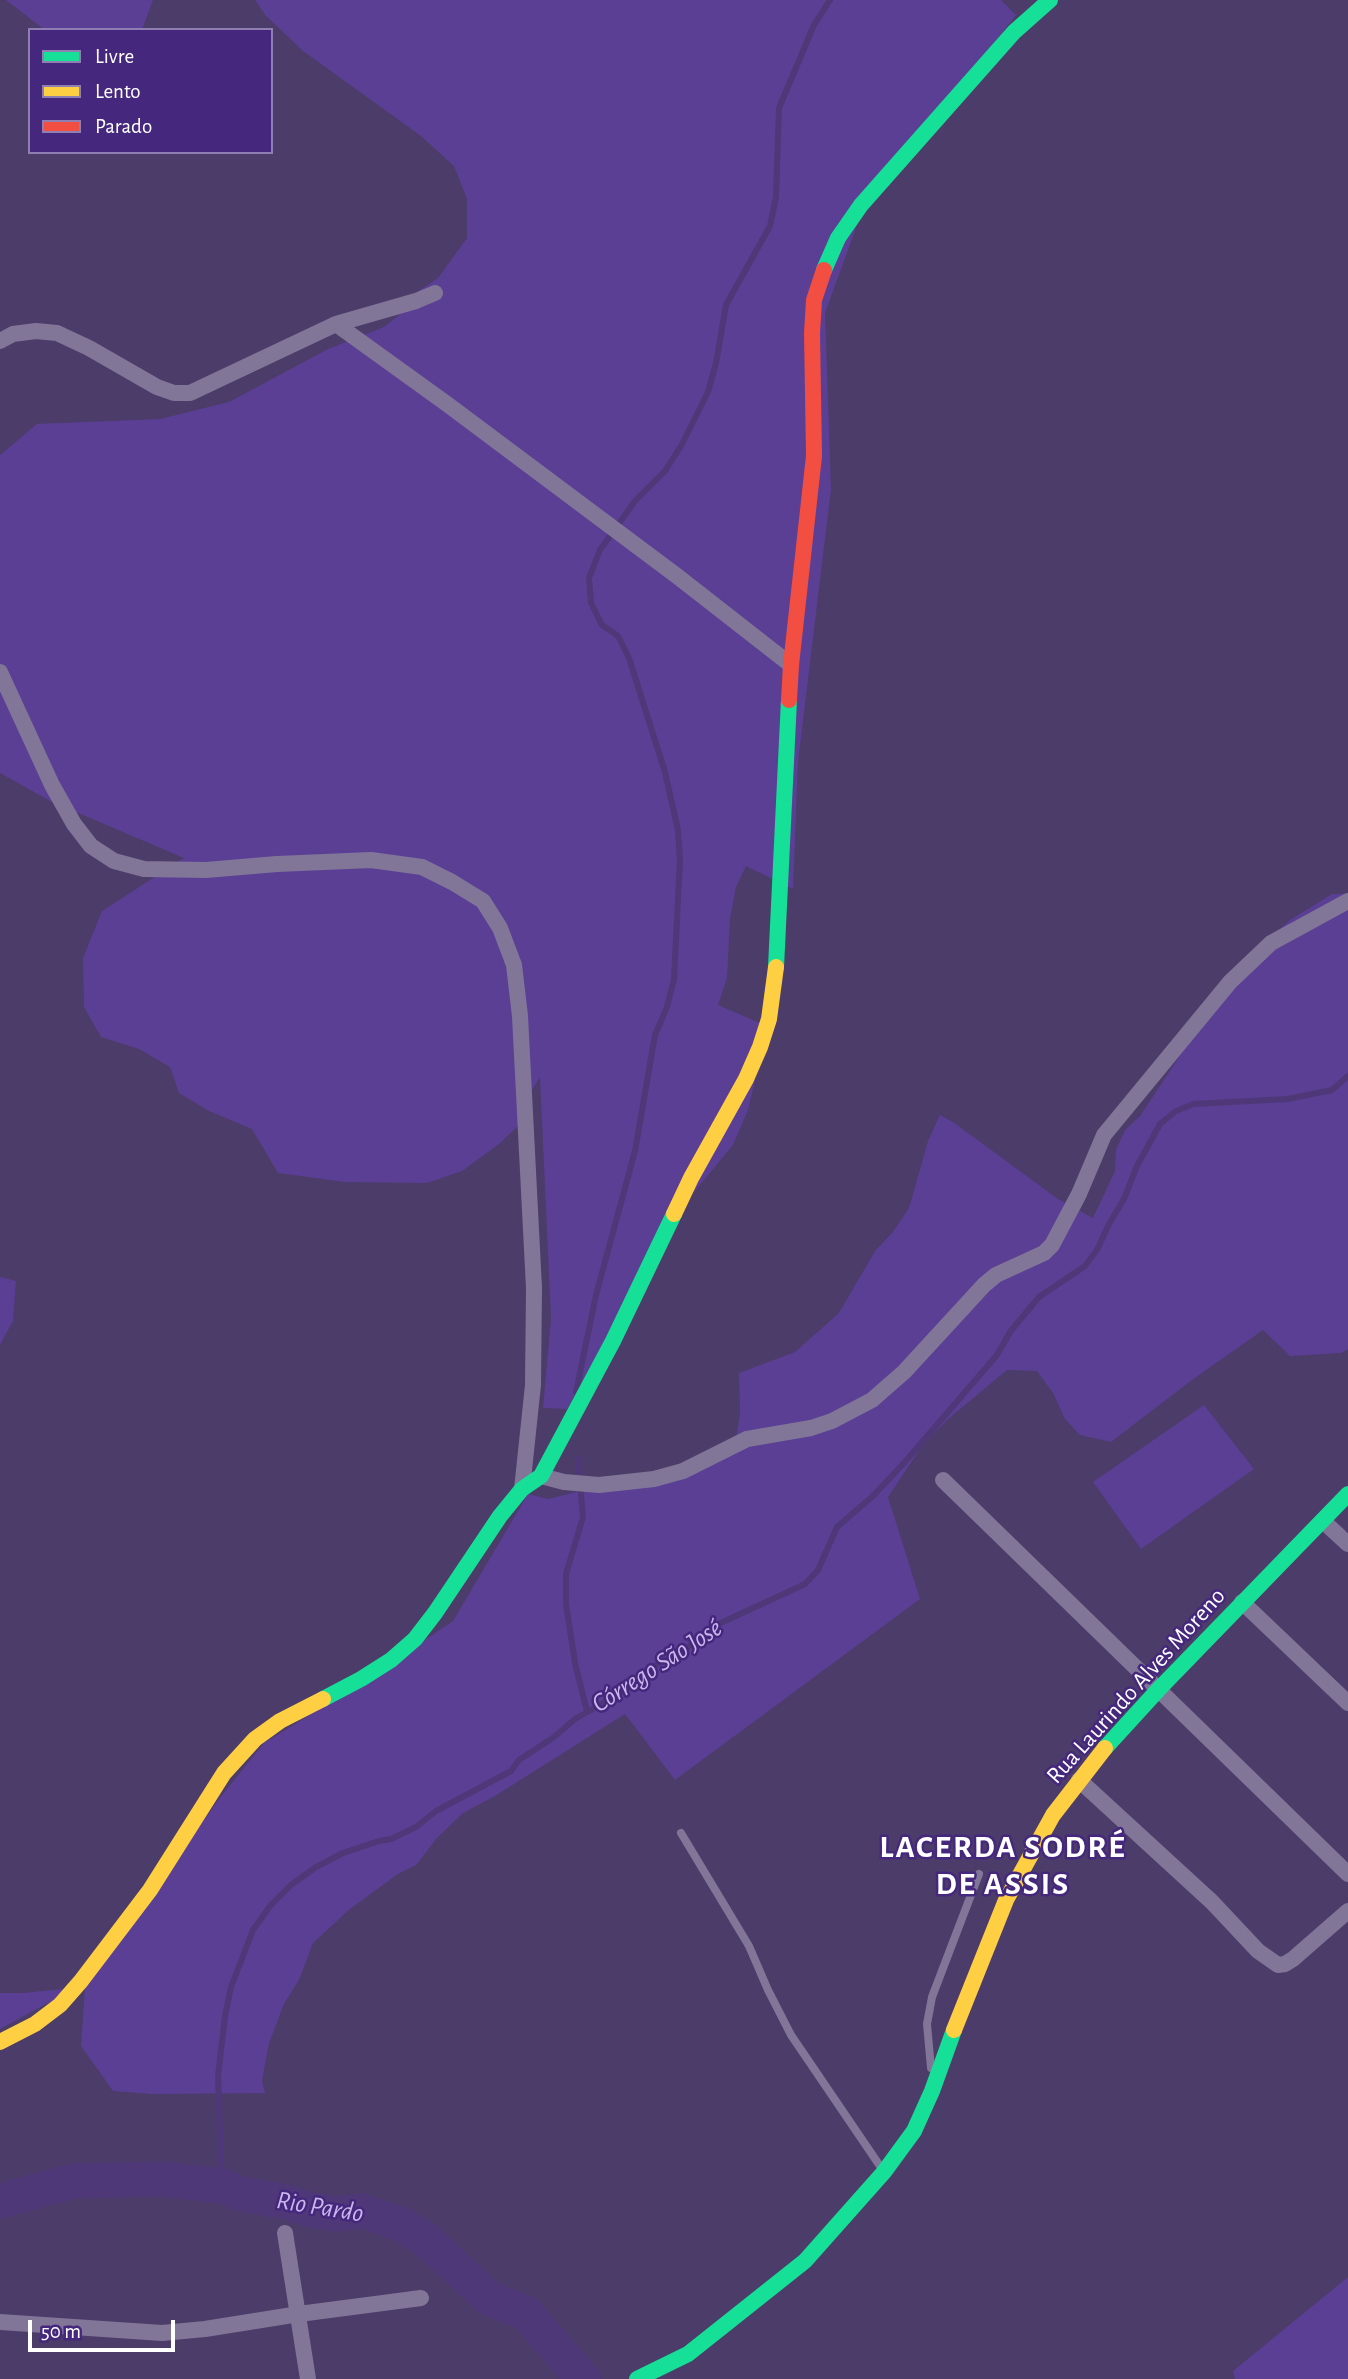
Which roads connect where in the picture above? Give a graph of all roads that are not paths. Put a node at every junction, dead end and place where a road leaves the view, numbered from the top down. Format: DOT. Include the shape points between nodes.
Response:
graph roads {
  1 [pos="1050,0"];
  2 [pos="435,293"];
  3 [pos="336,324"];
  4 [pos="0,341"];
  5 [pos="791,665"];
  6 [pos="0,672"];
  7 [pos="1348,901"];
  8 [pos="541,1476"];
  9 [pos="943,1480"];
  10 [pos="522,1489"];
  11 [pos="1348,1494"];
  12 [pos="1323,1521"];
  13 [pos="1348,1544"];
  14 [pos="1241,1602"];
  15 [pos="1157,1690"];
  16 [pos="1348,1703"];
  17 [pos="1079,1780"];
  18 [pos="681,1833"];
  19 [pos="979,1874"];
  20 [pos="1348,1874"];
  21 [pos="1348,1911"];
  22 [pos="0,2042"];
  23 [pos="932,2091"];
  24 [pos="884,2172"];
  25 [pos="285,2233"];
  26 [pos="421,2298"];
  27 [pos="299,2314"];
  28 [pos="0,2322"];
  29 [pos="308,2379"];
  30 [pos="637,2379"];
  1 -- 5 [label="street" via="1006,41 861,205 838,238 823,272 814,300 814,456"];
  2 -- 3 [label="street"];
  3 -- 4 [label="street" via="190,393 157,387 57,333 13,334"];
  3 -- 5 [label="street"];
  5 -- 8 [label="street" via="777,948 769,1019 746,1079"];
  6 -- 10 [label="street" via="74,824 91,846 114,861 144,869 206,870 371,860 422,867 483,901 500,928 514,965 520,1016 535,1331"];
  7 -- 8 [label="street" via="1271,943 1230,982 1104,1135 1052,1245 984,1285 872,1400 811,1429 747,1439 683,1471 654,1479 599,1485"];
  8 -- 10 [label="street"];
  9 -- 15 [label="street"];
  10 -- 22 [label="street" via="415,1639 391,1660 255,1739 224,1773 150,1890 81,1981 60,2005"];
  11 -- 12 [label="street, Rua Laurindo Alves Moreno"];
  12 -- 13 [label="street"];
  12 -- 14 [label="street, Rua Laurindo Alves Moreno"];
  14 -- 15 [label="street, Rua Laurindo Alves Moreno"];
  14 -- 16 [label="street"];
  15 -- 17 [label="street, Rua Laurindo Alves Moreno"];
  15 -- 20 [label="street"];
  17 -- 21 [label="street" via="1278,1965 1293,1959"];
  17 -- 23 [label="street, Rua Laurindo Alves Moreno" via="1053,1815 1006,1900"];
  18 -- 24 [label="lane" via="749,1946 791,2035"];
  19 -- 23 [label="lane" via="932,1997 927,2024"];
  23 -- 24 [label="street, Rua Laurindo Alves Moreno" via="914,2131"];
  24 -- 30 [label="street, Rua Laurindo Alves Moreno" via="805,2261 688,2354"];
  25 -- 27 [label="street"];
  26 -- 27 [label="street"];
  27 -- 28 [label="street" via="162,2333"];
  27 -- 29 [label="street"];
}
